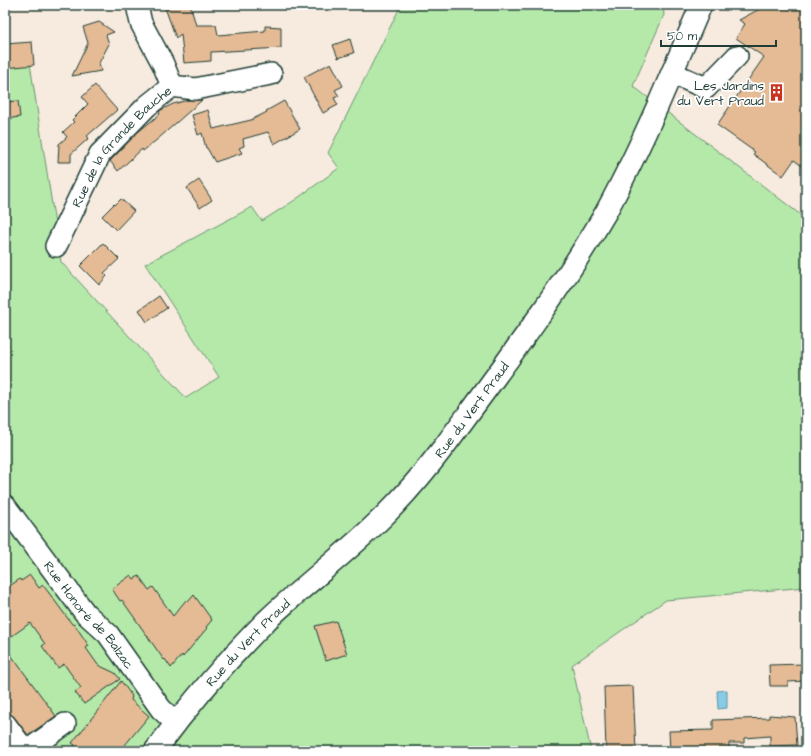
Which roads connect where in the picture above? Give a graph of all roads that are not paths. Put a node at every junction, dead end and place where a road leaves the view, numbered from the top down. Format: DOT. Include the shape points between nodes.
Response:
graph roads {
  1 [pos="137,5"];
  2 [pos="701,5"];
  3 [pos="737,56"];
  4 [pos="672,73"];
  5 [pos="271,74"];
  6 [pos="172,86"];
  7 [pos="56,246"];
  8 [pos="5,506"];
  9 [pos="176,723"];
  10 [pos="5,724"];
  11 [pos="65,724"];
  12 [pos="26,751"];
  13 [pos="155,751"];
  1 -- 6 [label="street, Rue de la Grande Bauche" via="141,23"];
  2 -- 4 [label="street, Rue du Vert Praud"];
  3 -- 4 [label="street" via="706,88"];
  4 -- 9 [label="street, Rue du Vert Praud" via="620,187 571,269 446,444 385,515 273,615 238,650"];
  5 -- 6 [label="street" via="195,89"];
  6 -- 7 [label="street, Rue de la Grande Bauche" via="147,106 100,154"];
  8 -- 9 [label="street, Rue Honoré de Balzac" via="85,613 108,634 161,709"];
  9 -- 13 [label="street, Rue du Vert Praud"];
  10 -- 12 [label="street"];
  11 -- 12 [label="street"];
}
